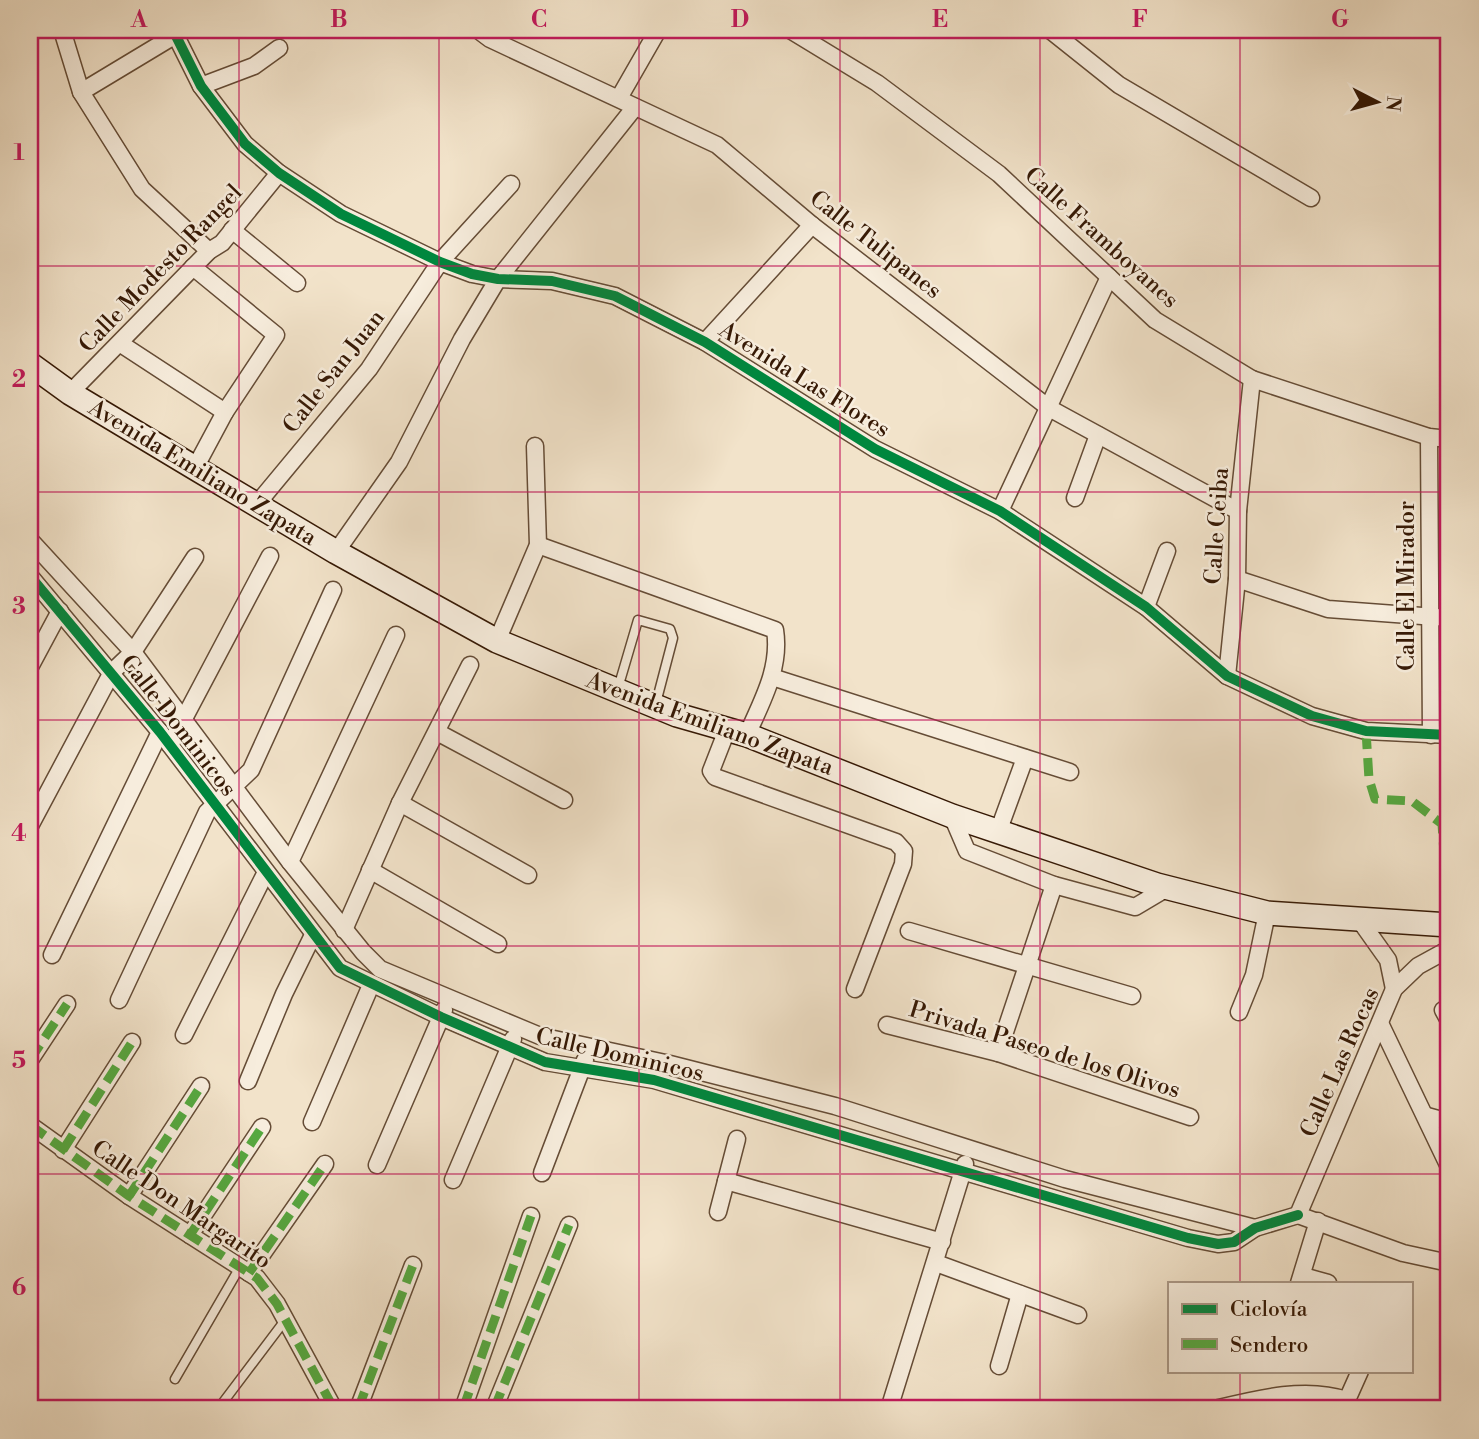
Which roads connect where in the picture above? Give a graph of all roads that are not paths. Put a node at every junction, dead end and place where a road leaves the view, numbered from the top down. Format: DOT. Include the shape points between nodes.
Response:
graph roads {
  1 [pos="62,30"];
  2 [pos="478,30"];
  3 [pos="658,30"];
  4 [pos="790,30"];
  5 [pos="1050,30"];
  6 [pos="173,33"];
  7 [pos="279,48"];
  8 [pos="201,86"];
  9 [pos="81,92"];
  10 [pos="618,98"];
  11 [pos="635,107"];
  12 [pos="279,173"];
  13 [pos="511,184"];
  14 [pos="1311,198"];
  15 [pos="812,225"];
  16 [pos="232,230"];
  17 [pos="209,251"];
  18 [pos="440,262"];
  19 [pos="193,267"];
  20 [pos="1109,277"];
  21 [pos="498,279"];
  22 [pos="297,283"];
  23 [pos="705,342"];
  24 [pos="121,344"];
  25 [pos="30,364"];
  26 [pos="1252,379"];
  27 [pos="70,393"];
  28 [pos="1049,408"];
  29 [pos="225,412"];
  30 [pos="1098,435"];
  31 [pos="1429,437"];
  32 [pos="1449,439"];
  33 [pos="535,446"];
  34 [pos="195,468"];
  35 [pos="1074,498"];
  36 [pos="257,504"];
  37 [pos="1238,510"];
  38 [pos="1000,512"];
  39 [pos="30,540"];
  40 [pos="538,545"];
  41 [pos="1167,551"];
  42 [pos="336,552"];
  43 [pos="270,556"];
  44 [pos="195,557"];
  45 [pos="30,576"];
  46 [pos="1237,579"];
  47 [pos="332,590"];
  48 [pos="1146,607"];
  49 [pos="60,611"];
  50 [pos="1428,618"];
  51 [pos="1449,618"];
  52 [pos="396,635"];
  53 [pos="497,641"];
  54 [pos="133,652"];
  55 [pos="470,665"];
  56 [pos="30,667"];
  57 [pos="112,672"];
  58 [pos="1227,676"];
  59 [pos="772,677"];
  60 [pos="618,691"];
  61 [pos="655,706"];
  62 [pos="184,723"];
  63 [pos="160,732"];
  64 [pos="437,733"];
  65 [pos="737,733"];
  66 [pos="1431,735"];
  67 [pos="1449,735"];
  68 [pos="170,746"];
  69 [pos="1025,758"];
  70 [pos="1070,772"];
  71 [pos="234,789"];
  72 [pos="564,800"];
  73 [pos="213,803"];
  74 [pos="400,803"];
  75 [pos="952,816"];
  76 [pos="30,826"];
  77 [pos="998,832"];
  78 [pos="290,862"];
  79 [pos="370,870"];
  80 [pos="266,872"];
  81 [pos="528,875"];
  82 [pos="1055,885"];
  83 [pos="1167,888"];
  84 [pos="1267,914"];
  85 [pos="1361,922"];
  86 [pos="1449,925"];
  87 [pos="344,930"];
  88 [pos="909,931"];
  89 [pos="313,935"];
  90 [pos="498,944"];
  91 [pos="1449,949"];
  92 [pos="52,955"];
  93 [pos="1028,964"];
  94 [pos="371,985"];
  95 [pos="855,989"];
  96 [pos="1394,989"];
  97 [pos="1132,996"];
  98 [pos="450,998"];
  99 [pos="118,1000"];
  100 [pos="67,1004"];
  101 [pos="1239,1012"];
  102 [pos="441,1017"];
  103 [pos="1380,1023"];
  104 [pos="887,1025"];
  105 [pos="519,1027"];
  106 [pos="184,1035"];
  107 [pos="132,1042"];
  108 [pos="589,1045"];
  109 [pos="509,1048"];
  110 [pos="998,1053"];
  111 [pos="30,1060"];
  112 [pos="582,1068"];
  113 [pos="248,1081"];
  114 [pos="752,1085"];
  115 [pos="201,1086"];
  116 [pos="747,1107"];
  117 [pos="1427,1116"];
  118 [pos="1190,1117"];
  119 [pos="312,1122"];
  120 [pos="1449,1122"];
  121 [pos="262,1127"];
  122 [pos="33,1133"];
  123 [pos="737,1139"];
  124 [pos="970,1149"];
  125 [pos="63,1150"];
  126 [pos="325,1164"];
  127 [pos="377,1165"];
  128 [pos="1449,1167"];
  129 [pos="963,1171"];
  130 [pos="542,1173"];
  131 [pos="453,1180"];
  132 [pos="726,1181"];
  133 [pos="129,1196"];
  134 [pos="719,1212"];
  135 [pos="1298,1215"];
  136 [pos="531,1216"];
  137 [pos="1318,1221"];
  138 [pos="569,1225"];
  139 [pos="1255,1228"];
  140 [pos="190,1235"];
  141 [pos="942,1242"];
  142 [pos="936,1263"];
  143 [pos="1449,1263"];
  144 [pos="413,1265"];
  145 [pos="245,1270"];
  146 [pos="1301,1280"];
  147 [pos="1319,1282"];
  148 [pos="1020,1294"];
  149 [pos="1078,1315"];
  150 [pos="286,1319"];
  151 [pos="999,1366"];
  152 [pos="1360,1372"];
  153 [pos="175,1379"];
  154 [pos="1345,1405"];
  155 [pos="218,1409"];
  156 [pos="334,1409"];
  157 [pos="358,1409"];
  158 [pos="463,1409"];
  159 [pos="494,1409"];
  160 [pos="889,1409"];
  161 [pos="1215,1409"];
  1 -- 9 [label="street"];
  2 -- 10 [label="street, Calle Tulipanes"];
  3 -- 10 [label="street"];
  4 -- 20 [label="street, Calle Framboyanes" via="877,83 999,174"];
  5 -- 14 [label="street" via="1119,85"];
  6 -- 8 [label="street, Avenida Las Flores"];
  6 -- 9 [label="street"];
  7 -- 8 [label="street" via="254,66"];
  8 -- 12 [label="street, Avenida Las Flores" via="245,144"];
  9 -- 17 [label="street" via="142,189"];
  10 -- 11 [label="street, Calle Tulipanes"];
  11 -- 15 [label="street, Calle Tulipanes" via="717,145"];
  11 -- 21 [label="street"];
  12 -- 16 [label="street, Calle Modesto Rangel"];
  12 -- 18 [label="street, Avenida Las Flores" via="341,214"];
  13 -- 18 [label="street, Calle San Juan"];
  15 -- 23 [label="street"];
  15 -- 28 [label="street, Calle Tulipanes"];
  16 -- 17 [label="street, Calle Modesto Rangel"];
  16 -- 22 [label="street"];
  17 -- 19 [label="street, Calle Modesto Rangel"];
  18 -- 21 [label="street, Avenida Las Flores"];
  18 -- 36 [label="street, Calle San Juan" via="369,369"];
  19 -- 24 [label="street, Calle Modesto Rangel"];
  19 -- 29 [label="street" via="276,335"];
  20 -- 26 [label="street, Calle Framboyanes" via="1155,320"];
  20 -- 28 [label="street"];
  21 -- 23 [label="street, Avenida Las Flores" via="596,289"];
  21 -- 42 [label="street" via="399,462"];
  23 -- 38 [label="street, Avenida Las Flores" via="875,449"];
  24 -- 27 [label="street, Calle Modesto Rangel"];
  24 -- 29 [label="street"];
  25 -- 27 [label="main road, Avenida Emiliano Zapata"];
  26 -- 31 [label="street, Calle Framboyanes"];
  26 -- 37 [label="street, Calle Ceiba"];
  27 -- 34 [label="main road, Avenida Emiliano Zapata"];
  28 -- 30 [label="street, Calle Tulipanes"];
  28 -- 38 [label="street"];
  29 -- 34 [label="street"];
  30 -- 35 [label="street"];
  30 -- 37 [label="street, Calle Tulipanes"];
  31 -- 32 [label="street, Calle Framboyanes"];
  31 -- 50 [label="street, Calle El Mirador"];
  33 -- 40 [label="street"];
  34 -- 36 [label="main road, Avenida Emiliano Zapata"];
  36 -- 42 [label="main road, Avenida Emiliano Zapata"];
  37 -- 46 [label="street, Calle Ceiba"];
  38 -- 48 [label="street, Avenida Las Flores"];
  39 -- 54 [label="street, Calle Dominicos"];
  40 -- 53 [label="street"];
  40 -- 59 [label="street" via="775,630 779,651"];
  41 -- 48 [label="street"];
  42 -- 53 [label="main road, Avenida Emiliano Zapata"];
  43 -- 62 [label="street"];
  44 -- 54 [label="street"];
  45 -- 49 [label="street, Calle Dominicos"];
  46 -- 50 [label="street" via="1328,609"];
  46 -- 58 [label="street, Calle Ceiba"];
  47 -- 71 [label="street" via="251,770"];
  48 -- 58 [label="street, Avenida Las Flores"];
  49 -- 56 [label="street"];
  49 -- 57 [label="street, Calle Dominicos"];
  50 -- 51 [label="street"];
  50 -- 66 [label="street, Calle El Mirador"];
  52 -- 78 [label="street"];
  53 -- 60 [label="main road, Avenida Emiliano Zapata"];
  54 -- 57 [label="street"];
  54 -- 62 [label="street, Calle Dominicos"];
  55 -- 64 [label="street"];
  57 -- 63 [label="street, Calle Dominicos"];
  57 -- 76 [label="street"];
  58 -- 66 [label="street, Avenida Las Flores" via="1323,719 1366,731"];
  59 -- 65 [label="street"];
  59 -- 69 [label="street"];
  60 -- 61 [label="main road, Avenida Emiliano Zapata"];
  60 -- 61 [label="lane" via="638,620 670,629 673,638"];
  61 -- 65 [label="main road, Avenida Emiliano Zapata"];
  62 -- 68 [label="street"];
  62 -- 71 [label="street, Calle Dominicos"];
  63 -- 68 [label="street, Calle Dominicos"];
  63 -- 92 [label="street"];
  64 -- 72 [label="street"];
  64 -- 74 [label="street"];
  65 -- 75 [label="main road, Avenida Emiliano Zapata"];
  65 -- 95 [label="street" via="712,764 716,777 896,842 904,851"];
  66 -- 67 [label="street, Avenida Las Flores"];
  68 -- 73 [label="street, Calle Dominicos"];
  69 -- 70 [label="street"];
  69 -- 77 [label="street"];
  71 -- 73 [label="street"];
  71 -- 78 [label="street, Calle Dominicos"];
  73 -- 80 [label="street, Calle Dominicos"];
  73 -- 99 [label="street"];
  74 -- 79 [label="street"];
  74 -- 81 [label="street"];
  75 -- 77 [label="main road, Avenida Emiliano Zapata"];
  75 -- 82 [label="street" via="967,851"];
  77 -- 83 [label="main road, Avenida Emiliano Zapata"];
  78 -- 87 [label="street, Calle Dominicos"];
  79 -- 87 [label="street"];
  79 -- 90 [label="street"];
  80 -- 89 [label="street, Calle Dominicos"];
  80 -- 106 [label="street"];
  82 -- 83 [label="street" via="1135,907"];
  82 -- 93 [label="street"];
  83 -- 84 [label="main road, Avenida Emiliano Zapata"];
  84 -- 85 [label="main road, Avenida Emiliano Zapata"];
  84 -- 101 [label="street" via="1254,975"];
  85 -- 86 [label="main road, Avenida Emiliano Zapata"];
  85 -- 96 [label="street" via="1388,960"];
  87 -- 98 [label="street, Calle Dominicos" via="380,969"];
  88 -- 93 [label="street"];
  89 -- 94 [label="street, Calle Dominicos" via="340,968"];
  89 -- 113 [label="street"];
  91 -- 96 [label="street, Calle Las Rocas" via="1418,966"];
  93 -- 97 [label="street"];
  93 -- 110 [label="street"];
  94 -- 102 [label="street, Calle Dominicos"];
  94 -- 119 [label="street"];
  96 -- 103 [label="street, Calle Las Rocas"];
  98 -- 102 [label="street"];
  98 -- 105 [label="street, Calle Dominicos"];
  100 -- 111 [label="street"];
  102 -- 109 [label="street, Calle Dominicos"];
  102 -- 127 [label="street"];
  103 -- 117 [label="street"];
  103 -- 135 [label="street, Calle Las Rocas"];
  104 -- 110 [label="street, Privada Paseo de los Olivos"];
  105 -- 108 [label="street, Calle Dominicos"];
  105 -- 109 [label="street"];
  107 -- 125 [label="street"];
  108 -- 112 [label="street"];
  108 -- 114 [label="street, Calle Dominicos"];
  109 -- 112 [label="street, Calle Dominicos" via="545,1062"];
  109 -- 131 [label="street"];
  110 -- 118 [label="street, Privada Paseo de los Olivos"];
  112 -- 116 [label="street, Calle Dominicos" via="654,1080"];
  112 -- 130 [label="street"];
  114 -- 116 [label="street"];
  114 -- 124 [label="street, Calle Dominicos"];
  115 -- 133 [label="street"];
  116 -- 129 [label="street, Calle Dominicos"];
  117 -- 120 [label="street"];
  117 -- 128 [label="street"];
  121 -- 140 [label="street"];
  122 -- 125 [label="street, Calle Don Margarito"];
  123 -- 132 [label="street"];
  124 -- 129 [label="street"];
  124 -- 139 [label="street, Calle Dominicos" via="1065,1179"];
  125 -- 133 [label="street, Calle Don Margarito"];
  126 -- 145 [label="street"];
  129 -- 139 [label="street, Calle Dominicos" via="1218,1244 1234,1242"];
  129 -- 141 [label="street"];
  132 -- 134 [label="street"];
  132 -- 141 [label="street"];
  133 -- 140 [label="street, Calle Don Margarito"];
  135 -- 137 [label="street"];
  135 -- 139 [label="street, Calle Dominicos"];
  136 -- 158 [label="street"];
  137 -- 143 [label="street" via="1403,1253"];
  137 -- 146 [label="street"];
  138 -- 159 [label="street"];
  140 -- 145 [label="street, Calle Don Margarito"];
  141 -- 142 [label="street"];
  142 -- 148 [label="street"];
  142 -- 160 [label="street"];
  144 -- 157 [label="street"];
  145 -- 150 [label="street, Calle Don Margarito" via="257,1278"];
  145 -- 153 [label="lane"];
  146 -- 147 [label="street"];
  148 -- 149 [label="street"];
  148 -- 151 [label="street"];
  150 -- 155 [label="lane"];
  150 -- 156 [label="street, Calle Don Margarito"];
  152 -- 154 [label="street"];
  154 -- 161 [label="street" via="1329,1394 1258,1399"];
}
